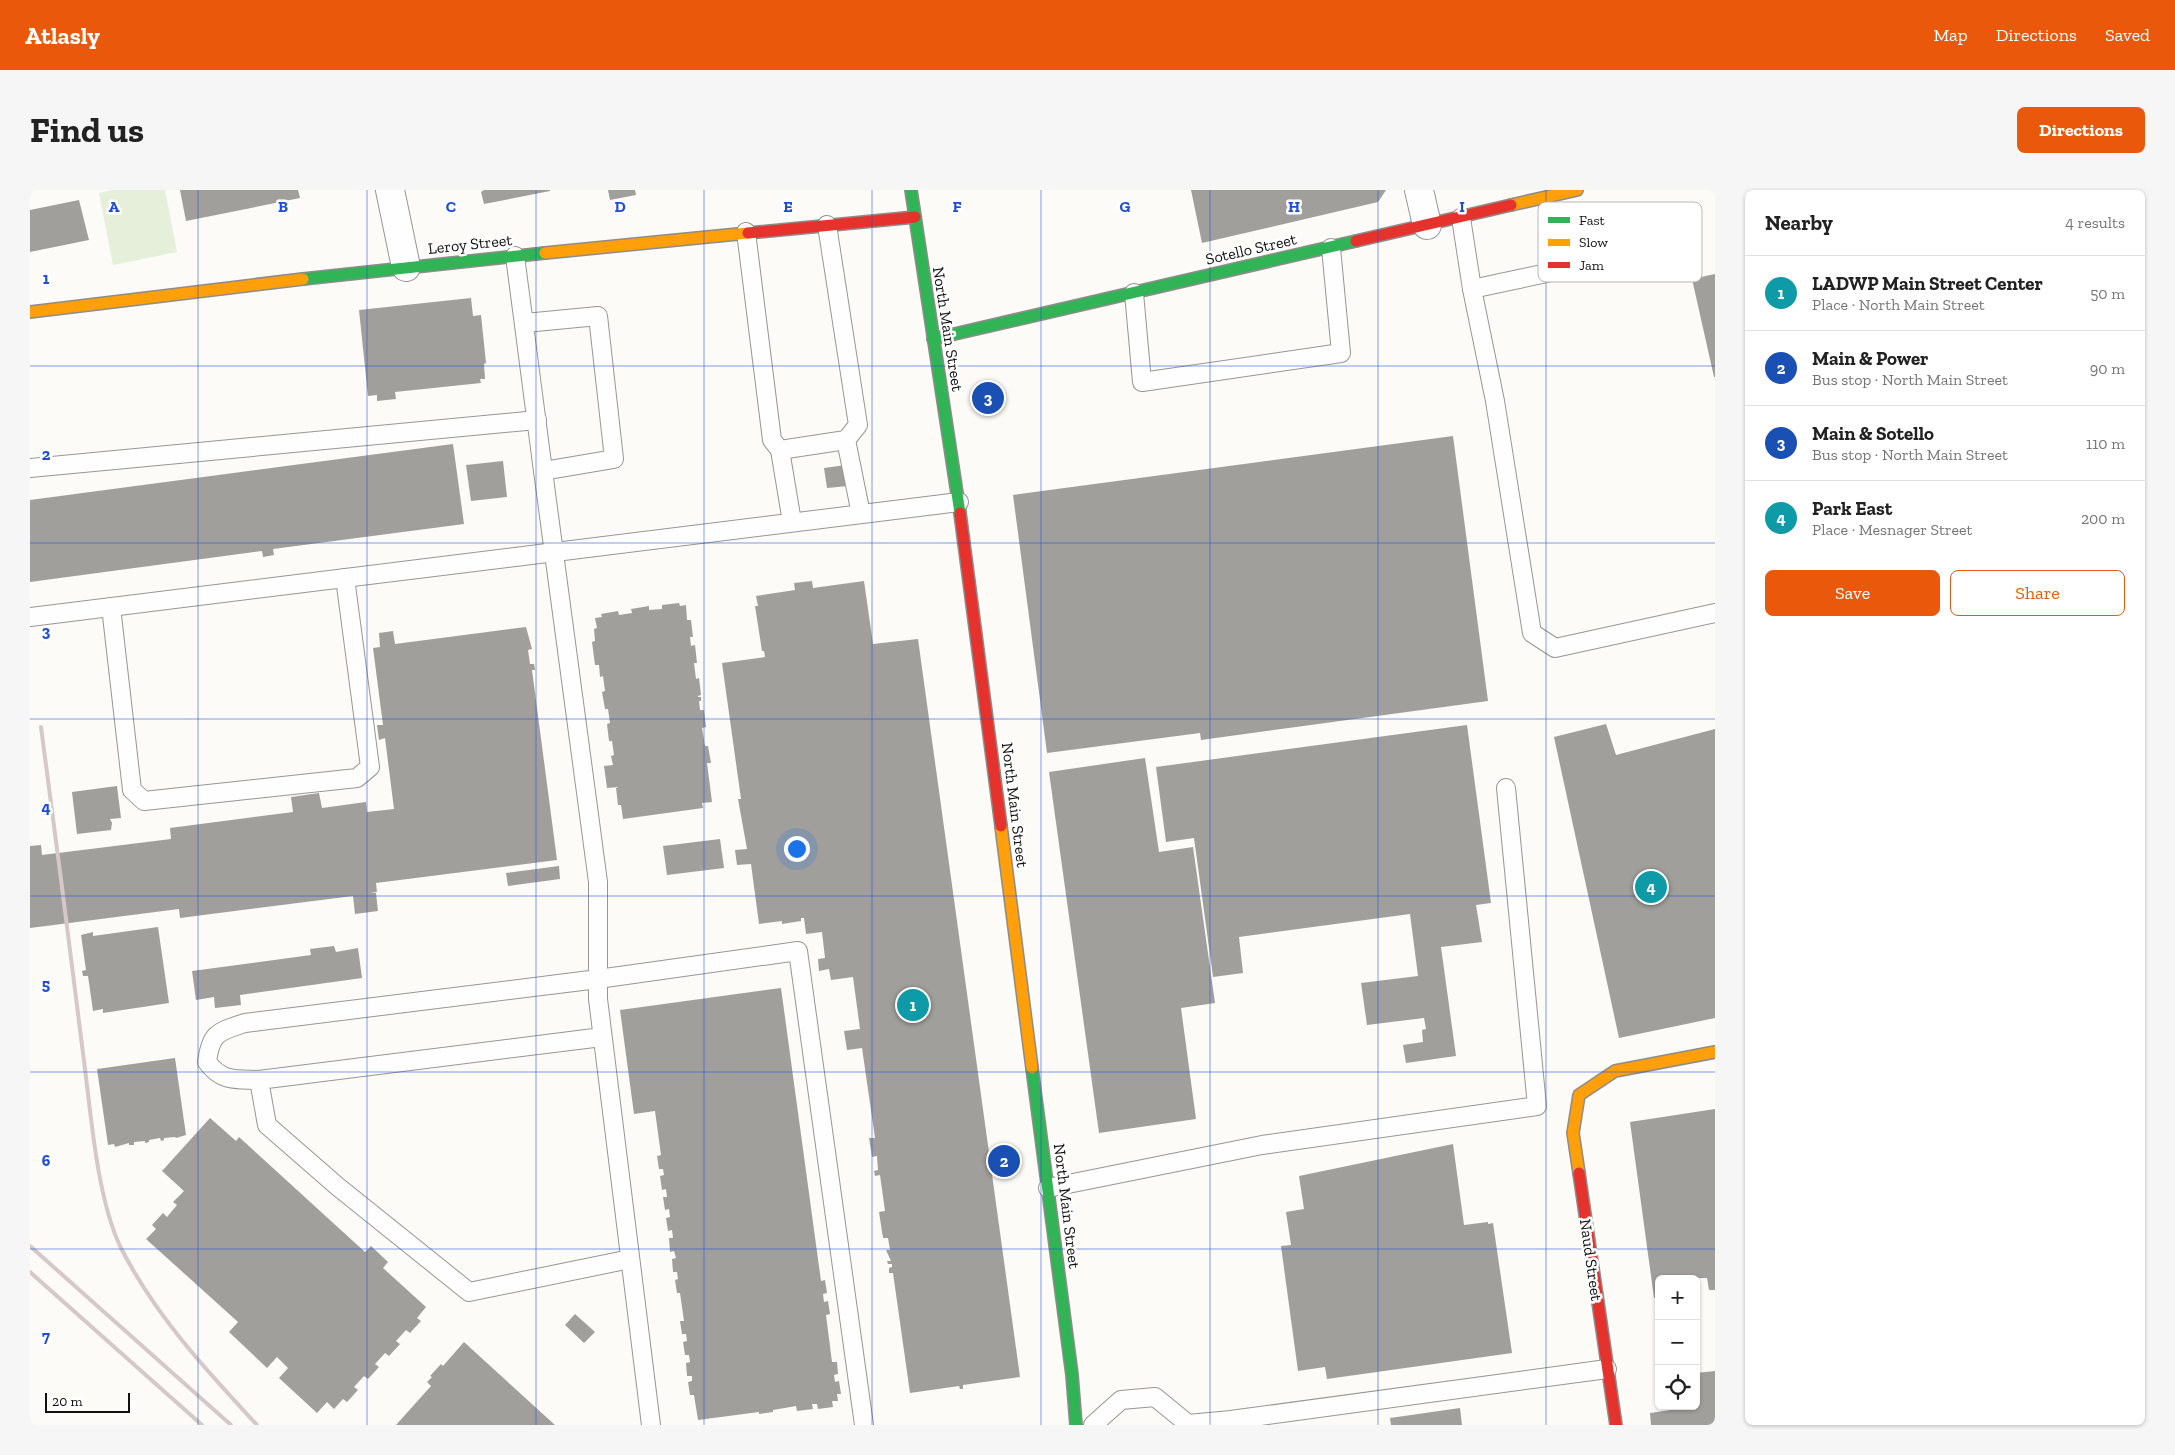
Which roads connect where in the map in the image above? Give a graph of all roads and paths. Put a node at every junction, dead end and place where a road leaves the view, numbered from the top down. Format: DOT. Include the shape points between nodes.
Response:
graph roads {
  1 [pos="390,190"];
  2 [pos="911,190"];
  3 [pos="1419,190"];
  4 [pos="1577,190"];
  5 [pos="915,217"];
  6 [pos="1461,218"];
  7 [pos="827,225"];
  8 [pos="1427,225"];
  9 [pos="746,232"];
  10 [pos="1331,248"];
  11 [pos="515,256"];
  12 [pos="406,267"];
  13 [pos="1538,275"];
  14 [pos="1472,289"];
  15 [pos="1134,293"];
  16 [pos="30,312"];
  17 [pos="525,323"];
  18 [pos="933,339"];
  19 [pos="537,420"];
  20 [pos="846,440"];
  21 [pos="776,445"];
  22 [pos="30,468"];
  23 [pos="543,471"];
  24 [pos="959,502"];
  25 [pos="861,514"];
  26 [pos="792,522"];
  27 [pos="552,552"];
  28 [pos="345,578"];
  29 [pos="111,607"];
  30 [pos="1715,613"];
  31 [pos="30,617"];
  32 [pos="1506,788"];
  33 [pos="598,979"];
  34 [pos="602,1037"];
  35 [pos="1715,1052"];
  36 [pos="259,1080"];
  37 [pos="1048,1188"];
  38 [pos="630,1259"];
  39 [pos="1607,1369"];
  40 [pos="651,1425"];
  41 [pos="864,1425"];
  42 [pos="1076,1425"];
  43 [pos="1093,1425"];
  44 [pos="1616,1425"];
  1 -- 12 [label="street"];
  2 -- 5 [label="street, North Main Street"];
  3 -- 8 [label="street"];
  4 -- 6 [label="street, Sotello Street"];
  5 -- 7 [label="street, Leroy Street"];
  5 -- 18 [label="street, North Main Street"];
  6 -- 8 [label="street, Sotello Street"];
  6 -- 14 [label="lane"];
  7 -- 9 [label="street, Leroy Street"];
  7 -- 20 [label="lane" via="858,425"];
  8 -- 10 [label="street, Sotello Street"];
  9 -- 11 [label="street, Leroy Street"];
  9 -- 21 [label="lane"];
  10 -- 15 [label="street, Sotello Street"];
  10 -- 15 [label="lane" via="1342,353 1142,382"];
  11 -- 12 [label="street, Leroy Street"];
  11 -- 17 [label="lane"];
  12 -- 16 [label="street, Leroy Street"];
  13 -- 14 [label="lane"];
  14 -- 30 [label="lane" via="1495,401 1532,633 1555,648"];
  15 -- 18 [label="street, Sotello Street"];
  17 -- 19 [label="lane"];
  17 -- 23 [label="lane" via="598,316 614,459"];
  18 -- 24 [label="street, North Main Street"];
  19 -- 22 [label="lane"];
  19 -- 23 [label="lane"];
  20 -- 21 [label="lane"];
  20 -- 25 [label="lane"];
  21 -- 26 [label="lane"];
  23 -- 27 [label="lane"];
  24 -- 25 [label="lane"];
  24 -- 37 [label="street, North Main Street"];
  25 -- 26 [label="lane"];
  26 -- 27 [label="lane"];
  27 -- 28 [label="lane"];
  27 -- 33 [label="lane" via="598,882"];
  28 -- 29 [label="lane"];
  28 -- 29 [label="lane" via="370,767 357,778 144,801 132,790"];
  29 -- 31 [label="lane"];
  32 -- 37 [label="lane" via="1537,1106 1262,1145"];
  33 -- 34 [label="lane"];
  33 -- 36 [label="lane" via="244,1023 222,1031 209,1043 207,1062 216,1074 232,1079"];
  33 -- 41 [label="lane" via="798,951"];
  34 -- 36 [label="lane"];
  34 -- 38 [label="lane"];
  35 -- 39 [label="street, Naud Street" via="1615,1071 1579,1095 1573,1133"];
  36 -- 38 [label="lane" via="267,1125 469,1292"];
  37 -- 42 [label="street, North Main Street"];
  38 -- 40 [label="lane"];
  39 -- 43 [label="lane" via="1188,1424 1156,1397 1121,1400"];
  39 -- 44 [label="street, Naud Street"];
}
